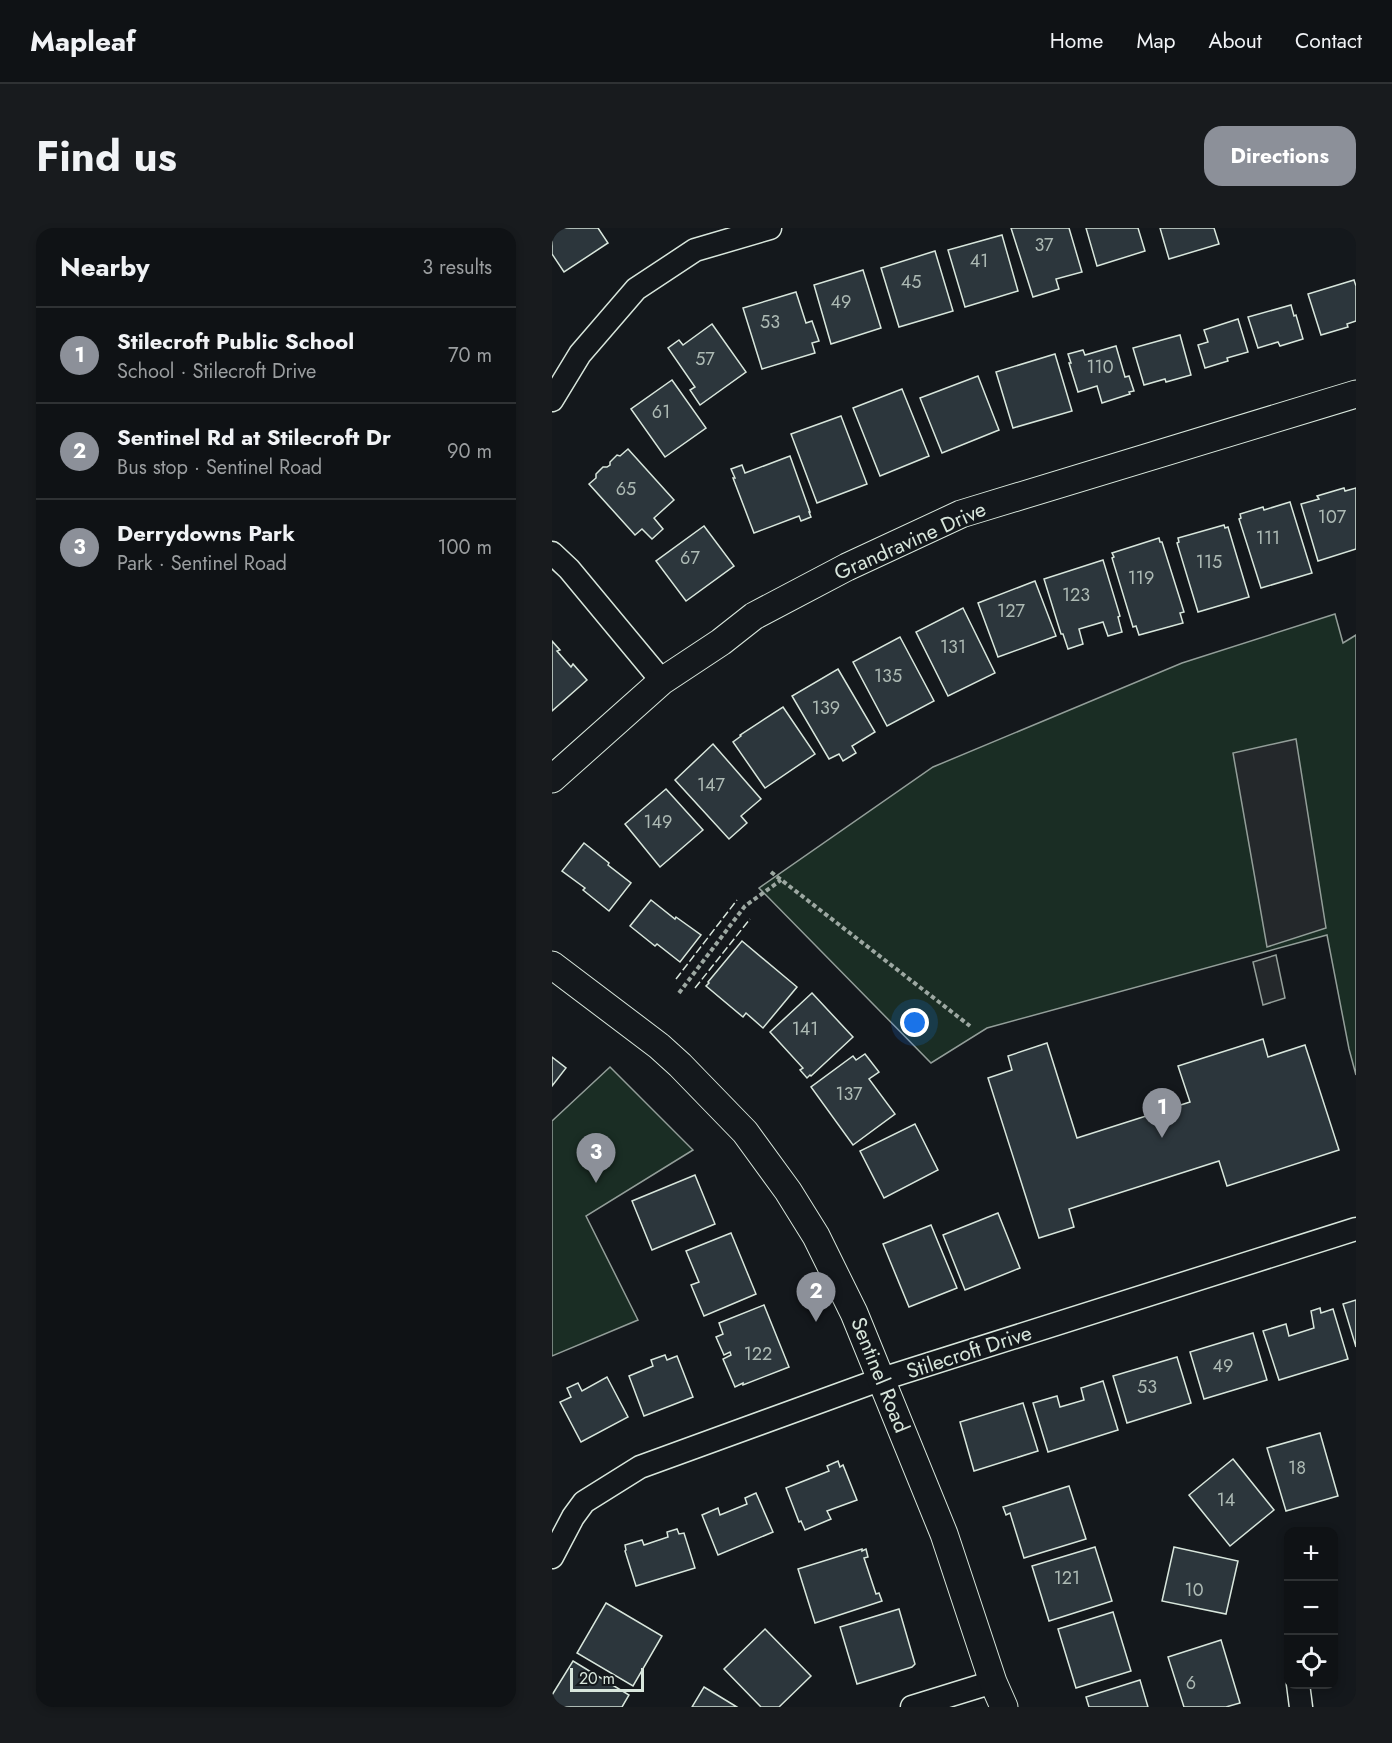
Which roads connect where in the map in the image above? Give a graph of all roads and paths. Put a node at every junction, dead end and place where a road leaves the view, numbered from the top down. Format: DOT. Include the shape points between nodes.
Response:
graph roads {
  1 [pos="770,228"];
  2 [pos="1356,394"];
  3 [pos="552,400"];
  4 [pos="552,552"];
  5 [pos="662,681"];
  6 [pos="552,779"];
  7 [pos="771,872"];
  8 [pos="781,880"];
  9 [pos="552,965"];
  10 [pos="679,993"];
  11 [pos="970,1026"];
  12 [pos="1356,1229"];
  13 [pos="882,1379"];
  14 [pos="552,1557"];
  15 [pos="993,1682"];
  16 [pos="1299,1689"];
  17 [pos="912,1707"];
  18 [pos="1004,1707"];
  19 [pos="1301,1707"];
  1 -- 3 [label="street" via="695,250 636,289 580,354"];
  2 -- 5 [label="street, Grandravine Drive" via="961,514 754,616"];
  4 -- 5 [label="street"];
  5 -- 6 [label="street, Grandravine Drive"];
  7 -- 8 [label="path"];
  8 -- 10 [label="path" via="745,906"];
  8 -- 11 [label="path"];
  9 -- 13 [label="street, Sentinel Road" via="666,1052 745,1132 816,1236 855,1313"];
  12 -- 13 [label="street, Stilecroft Drive"];
  13 -- 14 [label="street, Stilecroft Drive" via="640,1467 584,1502"];
  13 -- 15 [label="street, Sentinel Road" via="944,1534"];
  15 -- 17 [label="street"];
  15 -- 18 [label="street, Sentinel Road"];
  16 -- 19 [label="street"];
}
